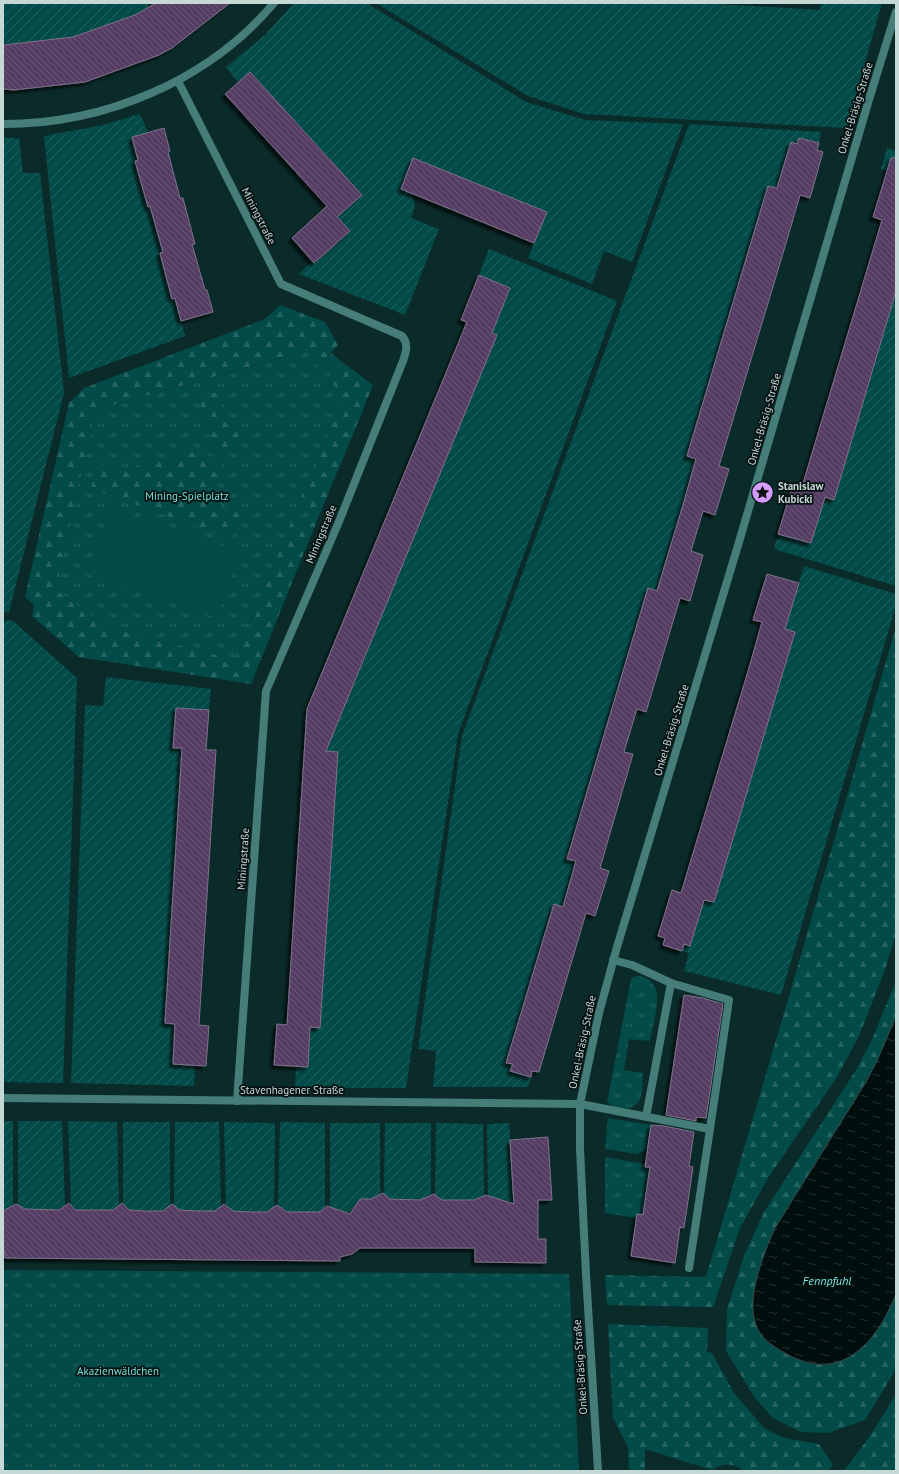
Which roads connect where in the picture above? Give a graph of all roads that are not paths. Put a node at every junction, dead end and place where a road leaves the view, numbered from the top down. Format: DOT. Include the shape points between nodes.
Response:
graph roads {
  1 [pos="274,3"];
  2 [pos="896,12"];
  3 [pos="178,81"];
  4 [pos="3,124"];
  5 [pos="613,960"];
  6 [pos="671,983"];
  7 [pos="3,1098"];
  8 [pos="237,1101"];
  9 [pos="580,1104"];
  10 [pos="646,1117"];
  11 [pos="710,1129"];
  12 [pos="689,1268"];
  13 [pos="598,1471"];
  1 -- 3 [label="street" via="235,42"];
  2 -- 5 [label="street, Onkel-Bräsig-Straße" via="742,535"];
  3 -- 4 [label="street" via="98,111 44,121"];
  3 -- 8 [label="street, Miningstraße" via="281,284 402,336 407,347 338,524 266,691"];
  5 -- 6 [label="street" via="632,965"];
  5 -- 9 [label="street, Onkel-Bräsig-Straße"];
  6 -- 10 [label="street"];
  6 -- 11 [label="street" via="729,1000"];
  7 -- 8 [label="street, Stavenhagener Straße"];
  8 -- 9 [label="street, Stavenhagener Straße"];
  9 -- 10 [label="street, Stavenhagener Straße"];
  9 -- 13 [label="street, Onkel-Bräsig-Straße" via="587,1308"];
  10 -- 11 [label="street, Stavenhagener Straße"];
  11 -- 12 [label="street"];
}
